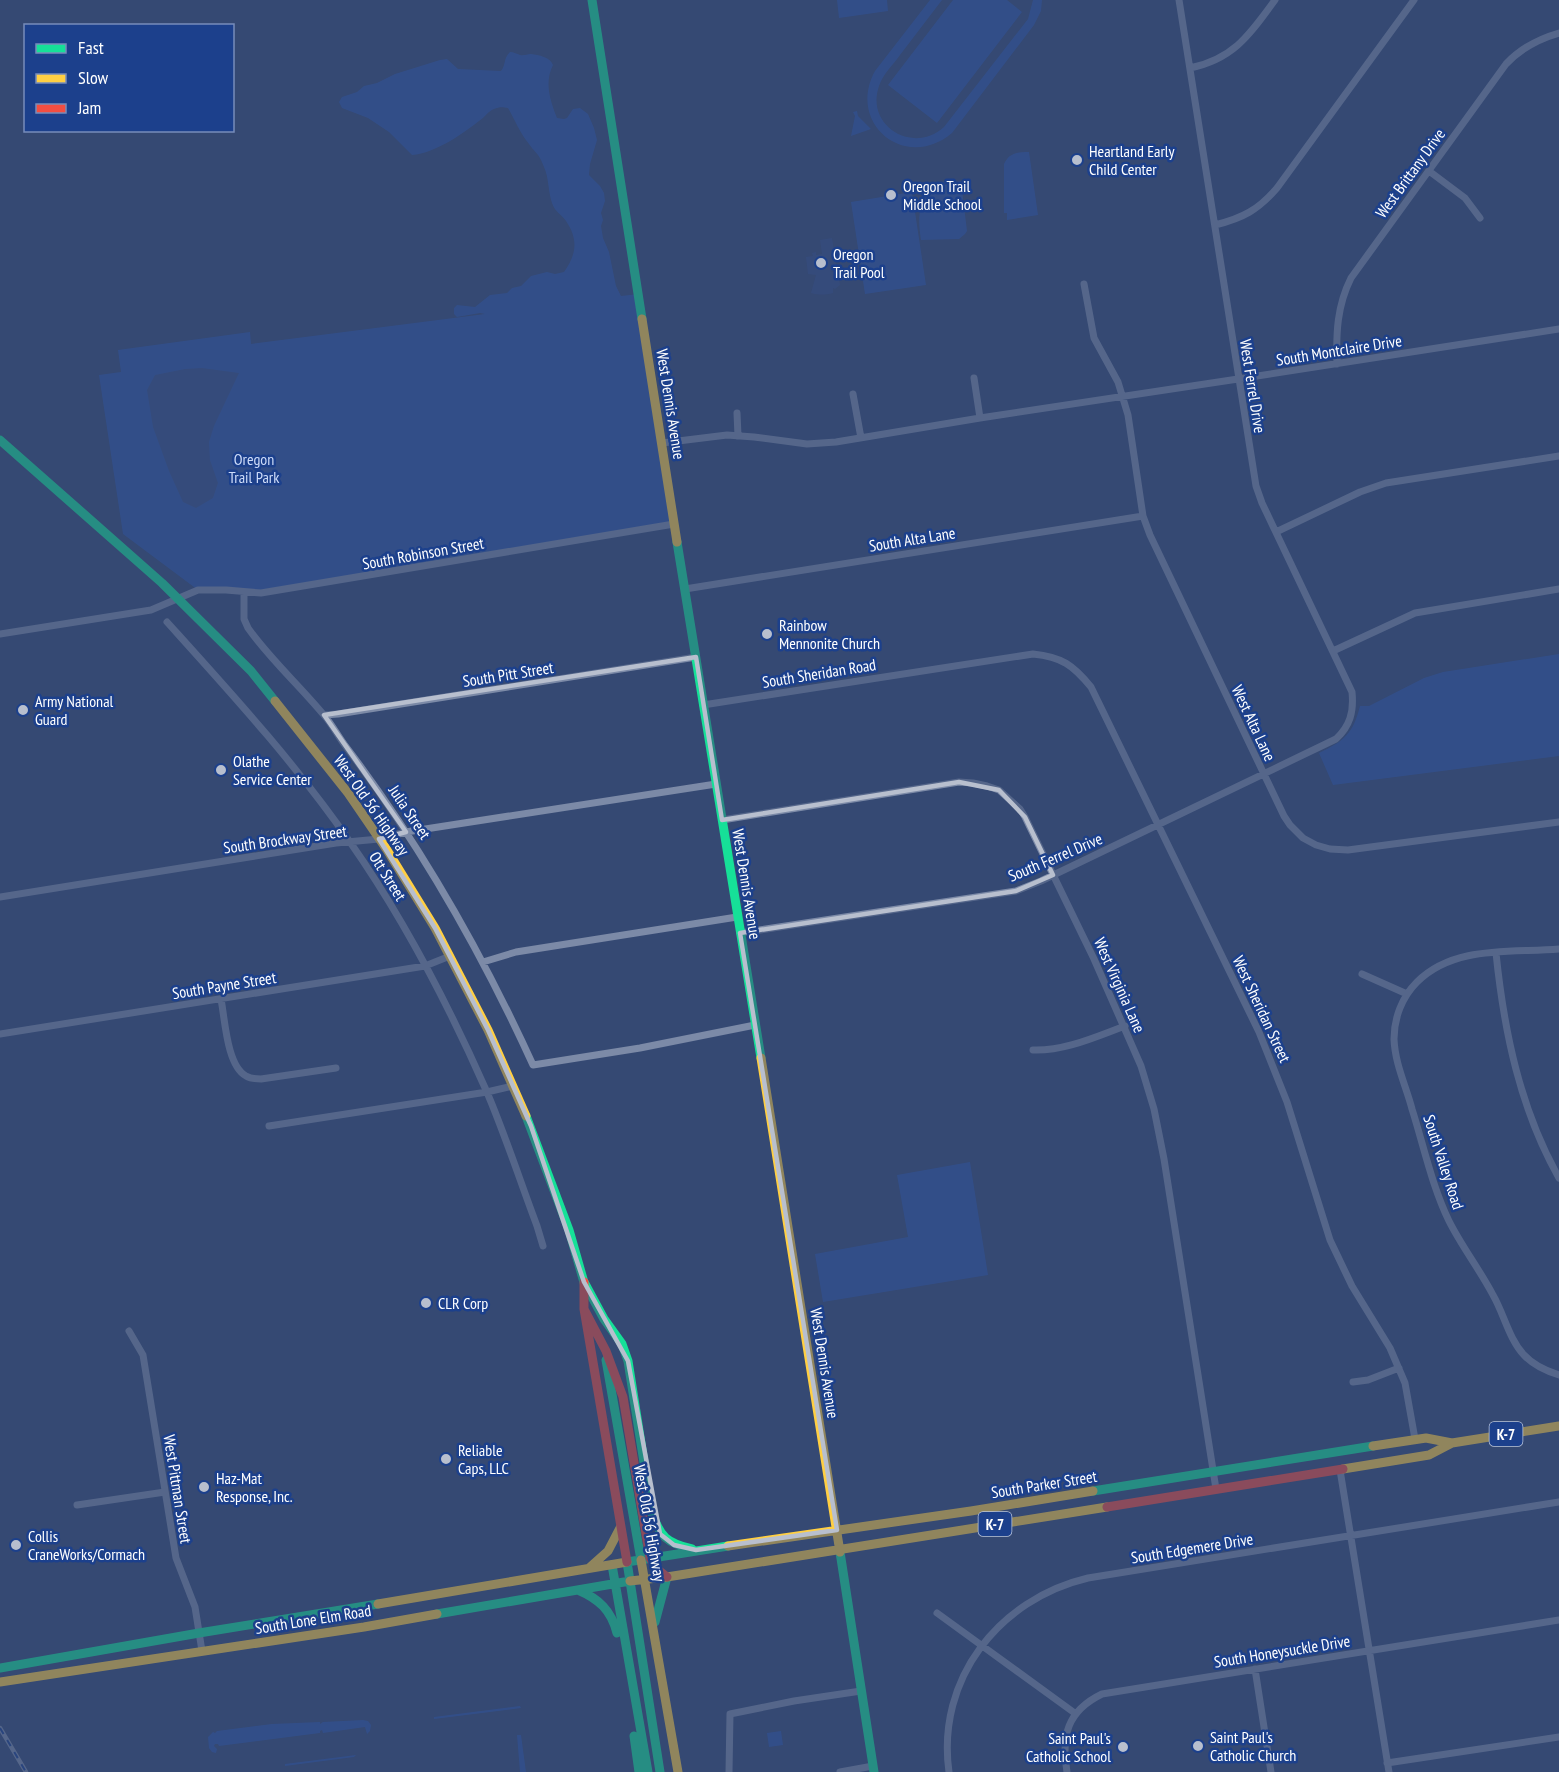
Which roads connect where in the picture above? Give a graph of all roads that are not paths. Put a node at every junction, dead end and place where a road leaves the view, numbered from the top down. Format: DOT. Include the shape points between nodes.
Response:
graph roads {
  1 [pos="592,0"];
  2 [pos="1179,0"];
  3 [pos="1275,0"];
  4 [pos="1414,0"];
  5 [pos="1559,33"];
  6 [pos="1190,68"];
  7 [pos="1429,171"];
  8 [pos="1480,218"];
  9 [pos="1215,225"];
  10 [pos="1084,284"];
  11 [pos="1559,328"];
  12 [pos="1337,364"];
  13 [pos="974,378"];
  14 [pos="1238,379"];
  15 [pos="853,394"];
  16 [pos="1123,396"];
  17 [pos="737,413"];
  18 [pos="980,418"];
  19 [pos="738,436"];
  20 [pos="861,438"];
  21 [pos="0,440"];
  22 [pos="662,443"];
  23 [pos="1559,456"];
  24 [pos="1143,516"];
  25 [pos="674,524"];
  26 [pos="1276,532"];
  27 [pos="1559,589"];
  28 [pos="685,590"];
  29 [pos="244,593"];
  30 [pos="177,598"];
  31 [pos="167,622"];
  32 [pos="0,634"];
  33 [pos="1333,651"];
  34 [pos="696,657"];
  35 [pos="1078,671"];
  36 [pos="703,705"];
  37 [pos="324,715"];
  38 [pos="1324,745"];
  39 [pos="1263,774"];
  40 [pos="716,784"];
  41 [pos="722,820"];
  42 [pos="1559,822"];
  43 [pos="1157,825"];
  44 [pos="406,832"];
  45 [pos="379,839"];
  46 [pos="351,843"];
  47 [pos="1053,875"];
  48 [pos="0,897"];
  49 [pos="737,917"];
  50 [pos="740,933"];
  51 [pos="1559,950"];
  52 [pos="1496,953"];
  53 [pos="450,956"];
  54 [pos="483,962"];
  55 [pos="425,966"];
  56 [pos="1362,974"];
  57 [pos="1407,994"];
  58 [pos="221,999"];
  59 [pos="755,1025"];
  60 [pos="1125,1026"];
  61 [pos="0,1034"];
  62 [pos="1033,1050"];
  63 [pos="336,1068"];
  64 [pos="513,1086"];
  65 [pos="487,1092"];
  66 [pos="269,1126"];
  67 [pos="1559,1178"];
  68 [pos="543,1246"];
  69 [pos="584,1282"];
  70 [pos="584,1309"];
  71 [pos="129,1331"];
  72 [pos="599,1335"];
  73 [pos="1399,1368"];
  74 [pos="1559,1376"];
  75 [pos="1353,1382"];
  76 [pos="1559,1426"];
  77 [pos="1416,1439"];
  78 [pos="1452,1443"];
  79 [pos="1340,1470"];
  80 [pos="1213,1472"];
  81 [pos="1215,1489"];
  82 [pos="165,1492"];
  83 [pos="1559,1502"];
  84 [pos="77,1505"];
  85 [pos="621,1526"];
  86 [pos="837,1530"];
  87 [pos="1350,1536"];
  88 [pos="839,1548"];
  89 [pos="696,1550"];
  90 [pos="645,1559"];
  91 [pos="627,1562"];
  92 [pos="612,1564"];
  93 [pos="588,1569"];
  94 [pos="667,1577"];
  95 [pos="644,1579"];
  96 [pos="630,1581"];
  97 [pos="616,1584"];
  98 [pos="578,1590"];
  99 [pos="937,1613"];
  100 [pos="1559,1620"];
  101 [pos="653,1630"];
  102 [pos="199,1633"];
  103 [pos="981,1645"];
  104 [pos="202,1651"];
  105 [pos="1369,1651"];
  106 [pos="0,1668"];
  107 [pos="1255,1669"];
  108 [pos="0,1682"];
  109 [pos="861,1690"];
  110 [pos="1076,1714"];
  111 [pos="1559,1737"];
  112 [pos="1387,1763"];
  113 [pos="873,1769"];
  114 [pos="639,1772"];
  115 [pos="648,1772"];
  116 [pos="660,1772"];
  117 [pos="678,1772"];
  118 [pos="729,1772"];
  119 [pos="840,1772"];
  120 [pos="949,1772"];
  121 [pos="1067,1772"];
  122 [pos="1271,1772"];
  123 [pos="1389,1772"];
  1 -- 22 [label="main road, West Dennis Avenue"];
  2 -- 6 [label="street, West Ferrel Drive"];
  3 -- 6 [label="street" via="1236,48 1217,60"];
  4 -- 9 [label="street" via="1267,200 1253,211"];
  5 -- 7 [label="street, West Brittany Drive" via="1536,40 1513,56"];
  6 -- 9 [label="street, West Ferrel Drive"];
  7 -- 8 [label="street" via="1465,198"];
  7 -- 12 [label="street, West Brittany Drive" via="1347,287 1338,314"];
  9 -- 14 [label="street, West Ferrel Drive"];
  10 -- 16 [label="street" via="1094,338"];
  11 -- 12 [label="street, South Montclaire Drive"];
  12 -- 14 [label="street, South Montclaire Drive"];
  13 -- 18 [label="street"];
  14 -- 16 [label="street, South Montclaire Drive"];
  14 -- 26 [label="street, West Ferrel Drive" via="1256,486"];
  15 -- 20 [label="street"];
  16 -- 18 [label="street, South Montclaire Drive"];
  16 -- 24 [label="street"];
  17 -- 19 [label="street"];
  18 -- 20 [label="street, South Montclaire Drive"];
  19 -- 20 [label="street, South Montclaire Drive" via="807,444"];
  19 -- 22 [label="street, South Montclaire Drive"];
  21 -- 30 [label="main road, West Old 56 Highway"];
  22 -- 25 [label="main road, West Dennis Avenue"];
  23 -- 26 [label="street" via="1386,483"];
  24 -- 28 [label="street, South Alta Lane"];
  24 -- 39 [label="street, West Alta Lane"];
  25 -- 28 [label="main road, West Dennis Avenue"];
  25 -- 29 [label="street, South Robinson Street"];
  26 -- 33 [label="street, West Ferrel Drive"];
  27 -- 33 [label="street" via="1415,613"];
  28 -- 34 [label="main road, West Dennis Avenue"];
  29 -- 30 [label="street, South Robinson Street" via="206,589"];
  29 -- 37 [label="street, Julia Street" via="248,628"];
  30 -- 32 [label="street, South Robinson Street" via="151,610"];
  30 -- 45 [label="main road, West Old 56 Highway" via="262,684"];
  31 -- 46 [label="street, Ott Street" via="257,722"];
  33 -- 38 [label="street, West Ferrel Drive" via="1352,692 1354,707 1344,731"];
  34 -- 36 [label="main road, West Dennis Avenue"];
  34 -- 37 [label="street, South Pitt Street"];
  35 -- 36 [label="street, South Sheridan Road" via="1061,660 1033,654"];
  35 -- 43 [label="street, West Sheridan Street" via="1091,687"];
  36 -- 40 [label="main road, West Dennis Avenue"];
  37 -- 44 [label="street, Julia Street"];
  38 -- 39 [label="street, South Ferrel Drive"];
  39 -- 42 [label="street, West Alta Lane" via="1290,825 1303,838 1330,849 1348,850"];
  39 -- 43 [label="street, South Ferrel Drive"];
  40 -- 41 [label="main road, West Dennis Avenue"];
  40 -- 44 [label="street, South Brockway Street"];
  41 -- 47 [label="street, West Virginia Lane" via="973,783 999,790 1020,809"];
  41 -- 49 [label="main road, West Dennis Avenue"];
  43 -- 47 [label="street, South Ferrel Drive"];
  43 -- 73 [label="street, West Sheridan Street" via="1275,1069 1340,1263"];
  44 -- 45 [label="street, South Brockway Street"];
  44 -- 54 [label="street, Julia Street"];
  45 -- 46 [label="street, South Brockway Street"];
  45 -- 53 [label="main road, West Old 56 Highway"];
  46 -- 48 [label="street, South Brockway Street"];
  46 -- 55 [label="street, Ott Street"];
  47 -- 50 [label="street, South Ferrel Drive" via="1016,891"];
  47 -- 60 [label="street, West Virginia Lane"];
  49 -- 50 [label="main road, West Dennis Avenue"];
  49 -- 54 [label="street" via="516,952"];
  50 -- 59 [label="main road, West Dennis Avenue"];
  51 -- 52 [label="street, South Valley Road"];
  52 -- 57 [label="street, South Valley Road" via="1449,960 1425,974"];
  52 -- 67 [label="street" via="1512,1056 1533,1122"];
  53 -- 55 [label="street, South Payne Street"];
  53 -- 64 [label="main road, West Old 56 Highway"];
  54 -- 59 [label="street, Julia Street" via="533,1065"];
  55 -- 58 [label="street, South Payne Street"];
  55 -- 65 [label="street, Ott Street"];
  56 -- 57 [label="street"];
  57 -- 74 [label="street, South Valley Road" via="1396,1023 1395,1053 1440,1199 1518,1347 1537,1366"];
  58 -- 61 [label="street, South Payne Street"];
  58 -- 63 [label="street" via="230,1050 244,1075 261,1080"];
  59 -- 86 [label="main road, West Dennis Avenue"];
  60 -- 62 [label="street" via="1066,1046"];
  60 -- 80 [label="street, West Virginia Lane" via="1159,1130"];
  64 -- 65 [label="street"];
  64 -- 69 [label="main road, West Old 56 Highway" via="562,1209"];
  65 -- 66 [label="street"];
  65 -- 68 [label="street, Ott Street"];
  69 -- 70 [label="main road, West Old 56 Highway"];
  69 -- 72 [label="main road, West Old 56 Highway"];
  69 -- 89 [label="main road" via="622,1344 628,1361 656,1527 666,1541"];
  70 -- 72 [label="main road"];
  70 -- 85 [label="main road, West Old 56 Highway"];
  71 -- 82 [label="street, West Pittman Street" via="143,1355"];
  72 -- 90 [label="main road, West Old 56 Highway"];
  73 -- 75 [label="street"];
  73 -- 77 [label="street, West Sheridan Street" via="1410,1401"];
  76 -- 78 [label="main road, South Parker Street / K-7"];
  77 -- 78 [label="main road, South Parker Street / K-7"];
  77 -- 80 [label="main road, South Parker Street / K-7"];
  78 -- 79 [label="main road, South Parker Street / K-7" via="1429,1455"];
  79 -- 81 [label="main road, South Parker Street / K-7"];
  79 -- 87 [label="street"];
  80 -- 81 [label="street, West Virginia Lane"];
  80 -- 86 [label="main road, South Parker Street / K-7"];
  81 -- 88 [label="main road, South Parker Street / K-7"];
  82 -- 84 [label="street"];
  82 -- 102 [label="street, West Pittman Street" via="176,1558 195,1606"];
  83 -- 87 [label="street, South Edgemere Drive"];
  85 -- 91 [label="main road, West Old 56 Highway"];
  85 -- 93 [label="main road" via="609,1551"];
  86 -- 88 [label="main road, West Dennis Avenue"];
  86 -- 89 [label="main road, South Parker Street / K-7"];
  87 -- 103 [label="street, South Edgemere Drive" via="1076,1581 1021,1607"];
  87 -- 105 [label="street"];
  88 -- 94 [label="main road, South Parker Street / K-7"];
  88 -- 109 [label="main road, West Dennis Avenue"];
  89 -- 90 [label="main road, South Parker Street / K-7"];
  90 -- 91 [label="main road, K-7"];
  90 -- 94 [label="main road"];
  90 -- 95 [label="main road, West Old 56 Highway"];
  91 -- 92 [label="main road, South Lone Elm Road"];
  91 -- 96 [label="main road, West Old 56 Highway"];
  92 -- 93 [label="main road, South Lone Elm Road"];
  92 -- 97 [label="main road"];
  93 -- 102 [label="main road, South Lone Elm Road"];
  94 -- 95 [label="main road, South Parker Street"];
  94 -- 101 [label="main road"];
  95 -- 96 [label="main road, South Parker Street"];
  95 -- 101 [label="main road, West Old 56 Highway"];
  96 -- 97 [label="main road, South Lone Elm Road"];
  96 -- 116 [label="main road, West Old 56 Highway"];
  97 -- 98 [label="main road, South Lone Elm Road"];
  97 -- 115 [label="main road"];
  98 -- 104 [label="main road, South Lone Elm Road"];
  98 -- 114 [label="main road" via="604,1604 615,1623"];
  99 -- 103 [label="street"];
  100 -- 105 [label="street, South Honeysuckle Drive"];
  101 -- 117 [label="main road, West Old 56 Highway"];
  102 -- 104 [label="street, West Pittman Street"];
  102 -- 106 [label="main road, South Lone Elm Road"];
  103 -- 110 [label="street"];
  103 -- 120 [label="street, South Edgemere Drive" via="955,1698 948,1739"];
  104 -- 108 [label="main road, South Lone Elm Road"];
  105 -- 107 [label="street, South Honeysuckle Drive"];
  105 -- 112 [label="street"];
  107 -- 110 [label="street, South Honeysuckle Drive" via="1102,1694"];
  107 -- 122 [label="street"];
  109 -- 113 [label="main road, West Dennis Avenue"];
  109 -- 118 [label="street" via="730,1714"];
  110 -- 121 [label="street, South Honeysuckle Drive" via="1064,1740"];
  111 -- 112 [label="street"];
  112 -- 123 [label="street"];
  113 -- 119 [label="street"];
}
